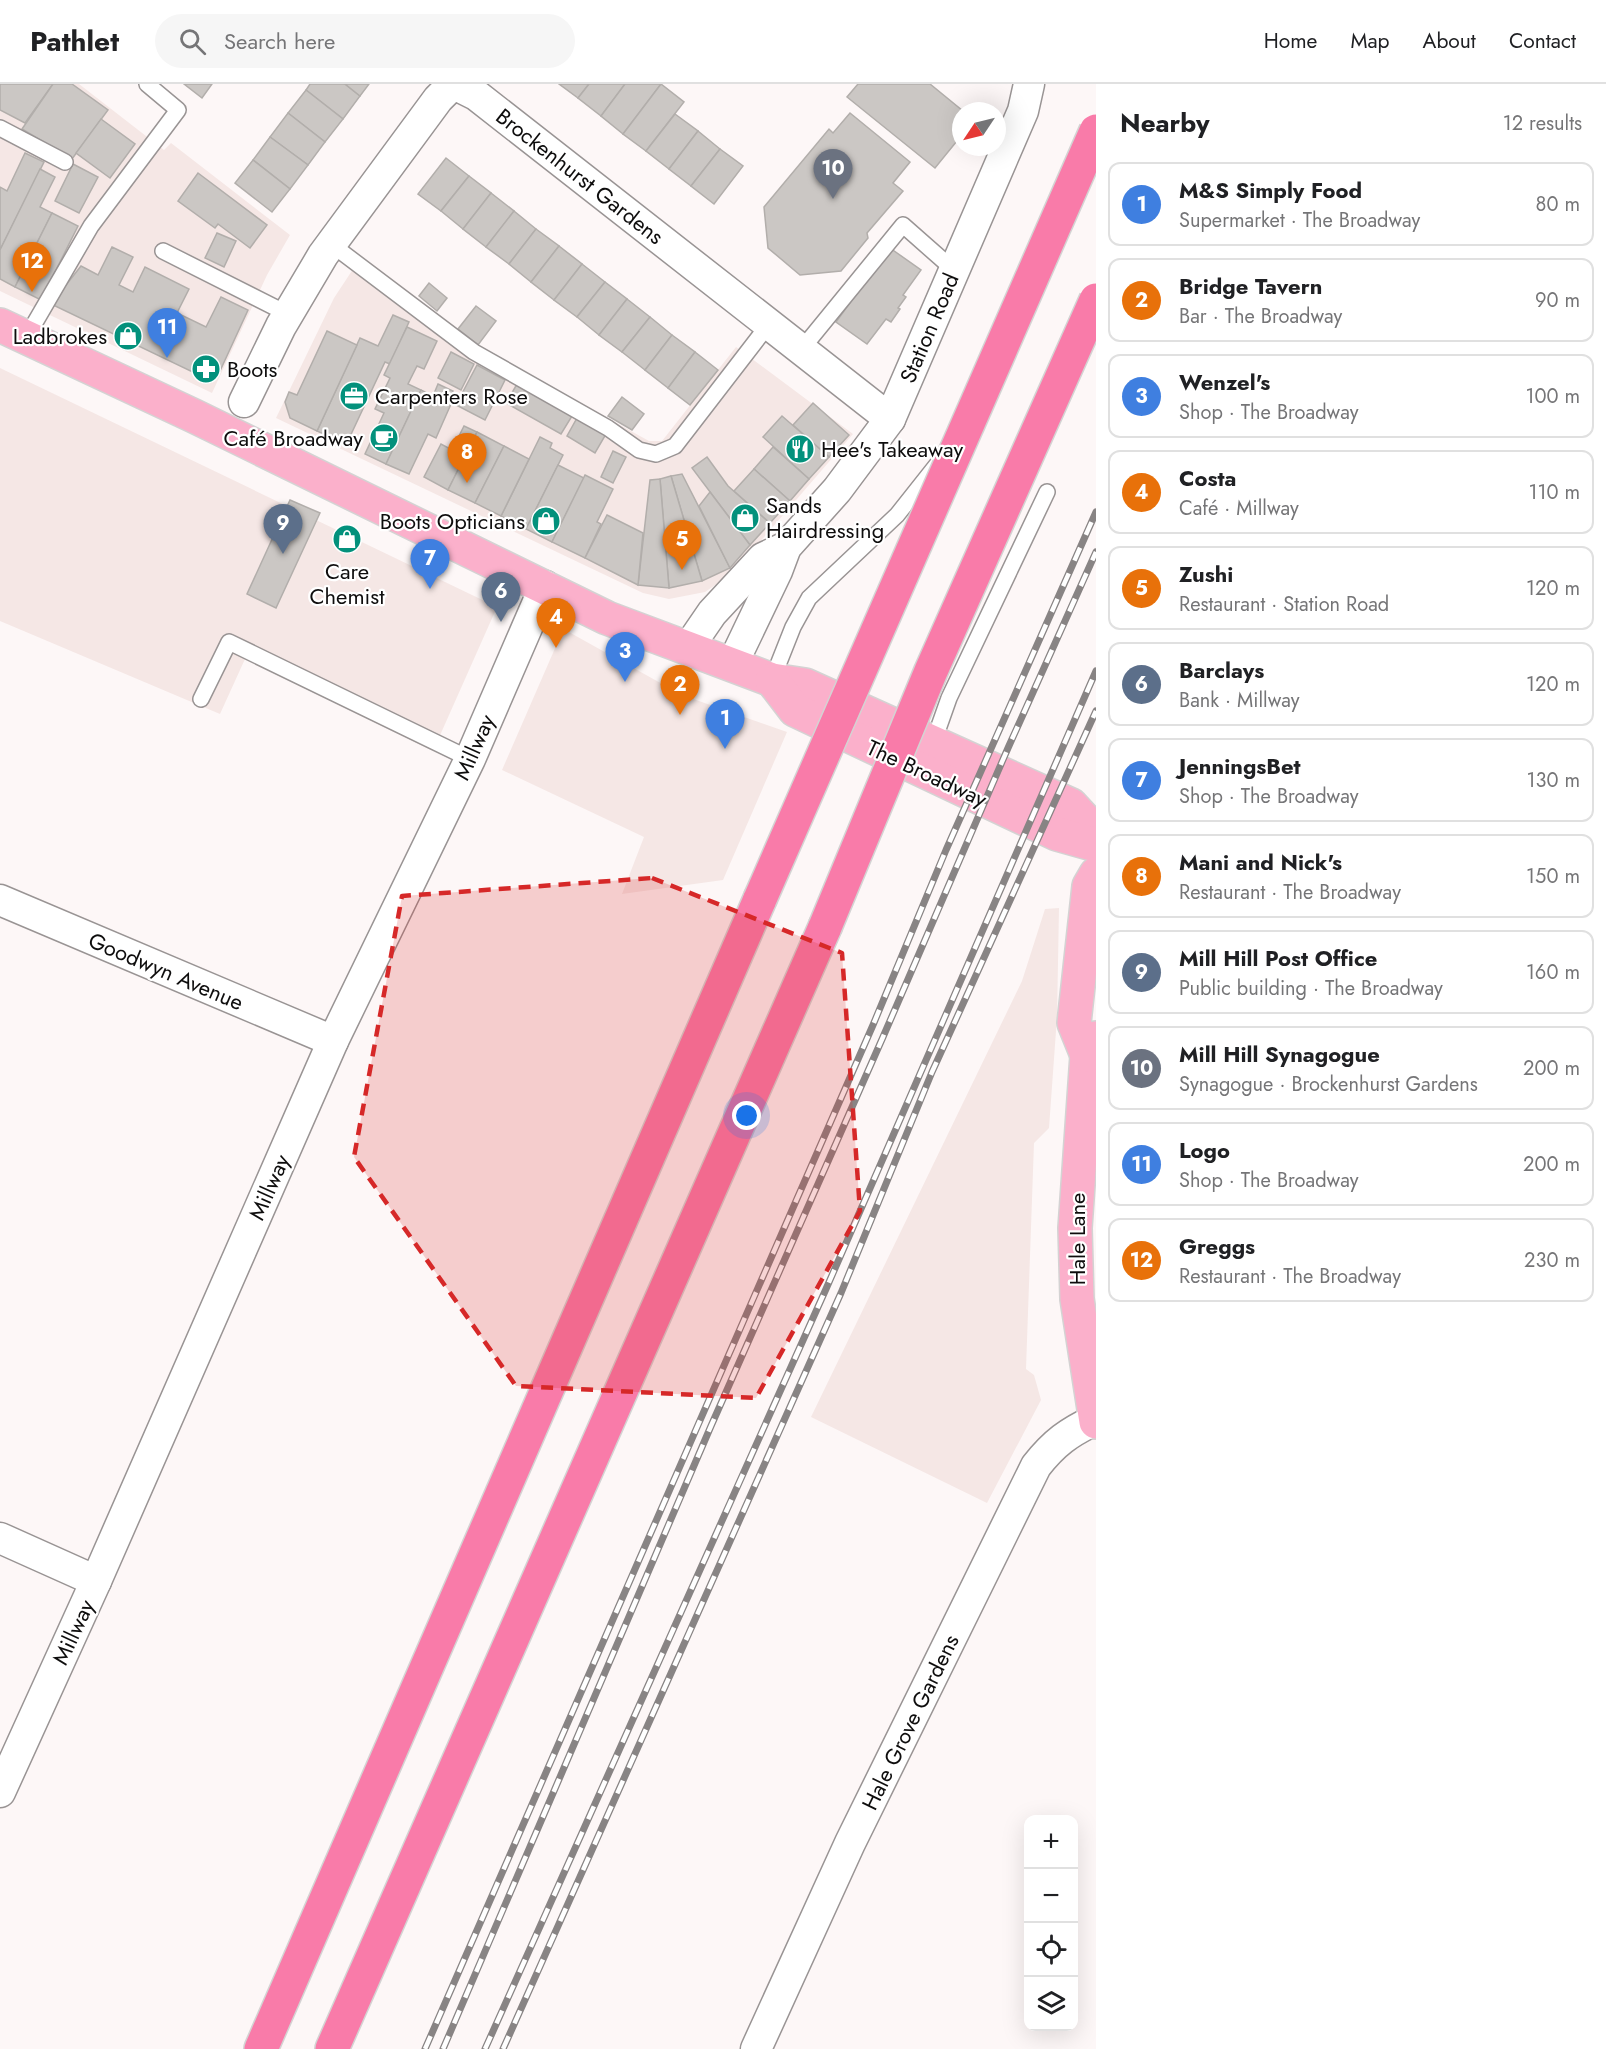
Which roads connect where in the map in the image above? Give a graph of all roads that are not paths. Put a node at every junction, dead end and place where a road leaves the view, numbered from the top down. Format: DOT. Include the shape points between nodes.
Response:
graph roads {
  1 [pos="147,84"];
  2 [pos="1029,84"];
  3 [pos="0,128"];
  4 [pos="1096,131"];
  5 [pos="65,162"];
  6 [pos="331,244"];
  7 [pos="164,251"];
  8 [pos="954,270"];
  9 [pos="1096,300"];
  10 [pos="288,314"];
  11 [pos="768,324"];
  12 [pos="13,331"];
  13 [pos="801,350"];
  14 [pos="244,402"];
  15 [pos="890,419"];
  16 [pos="939,462"];
  17 [pos="1047,492"];
  18 [pos="786,547"];
  19 [pos="545,586"];
  20 [pos="688,648"];
  21 [pos="732,665"];
  22 [pos="772,680"];
  23 [pos="949,698"];
  24 [pos="201,699"];
  25 [pos="882,719"];
  26 [pos="927,756"];
  27 [pos="470,759"];
  28 [pos="1096,832"];
  29 [pos="1096,844"];
  30 [pos="1096,874"];
  31 [pos="0,900"];
  32 [pos="333,1041"];
  33 [pos="1091,1047"];
  34 [pos="1096,1421"];
  35 [pos="0,1538"];
  36 [pos="96,1581"];
  37 [pos="0,1792"];
  38 [pos="261,2049"];
  39 [pos="332,2049"];
  40 [pos="756,2049"];
  1 -- 12 [label="lane" via="178,110"];
  2 -- 8 [label="street, Station Road" via="1023,111"];
  3 -- 5 [label="lane"];
  4 -- 38 [label="highway, bridge"];
  6 -- 10 [label="street, Brockenhurst Gardens"];
  6 -- 11 [label="lane" via="474,352 608,428 639,450 656,454 675,446"];
  6 -- 11 [label="street, Brockenhurst Gardens" via="438,99 456,85 476,95"];
  7 -- 10 [label="lane"];
  8 -- 13 [label="lane" via="903,225"];
  8 -- 15 [label="street, Station Road"];
  9 -- 39 [label="highway, bridge"];
  10 -- 14 [label="street, Brockenhurst Gardens"];
  11 -- 13 [label="street, Brockenhurst Gardens"];
  12 -- 19 [label="main road, The Broadway"];
  13 -- 15 [label="street, Brockenhurst Gardens"];
  15 -- 18 [label="street, Station Road" via="837,490"];
  16 -- 22 [label="lane" via="897,515 809,598"];
  17 -- 23 [label="lane"];
  18 -- 20 [label="street, Station Road" via="763,558 712,613"];
  18 -- 21 [label="street, Station Road"];
  19 -- 20 [label="main road, The Broadway" via="607,618"];
  19 -- 27 [label="street, Millway"];
  20 -- 21 [label="main road, The Broadway"];
  21 -- 22 [label="main road, The Broadway"];
  22 -- 25 [label="main road, The Broadway" via="806,685"];
  22 -- 26 [label="main road, The Broadway" via="795,710"];
  23 -- 25 [label="lane"];
  23 -- 26 [label="lane"];
  24 -- 27 [label="lane" via="229,642"];
  25 -- 26 [label="main road, The Broadway"];
  26 -- 28 [label="main road, The Broadway" via="1071,805"];
  26 -- 29 [label="main road, The Broadway" via="1057,834"];
  27 -- 32 [label="street, Millway"];
  30 -- 33 [label="main road, Hale Lane" via="1089,886 1074,1023"];
  31 -- 32 [label="street, Goodwyn Avenue"];
  32 -- 36 [label="street, Millway"];
  33 -- 34 [label="main road, Hale Lane" via="1075,1228 1077,1299"];
  34 -- 40 [label="street, Hale Grove Gardens" via="1072,1431 1052,1446 1036,1466 850,1843"];
  35 -- 36 [label="street"];
  36 -- 37 [label="street, Millway"];
}
